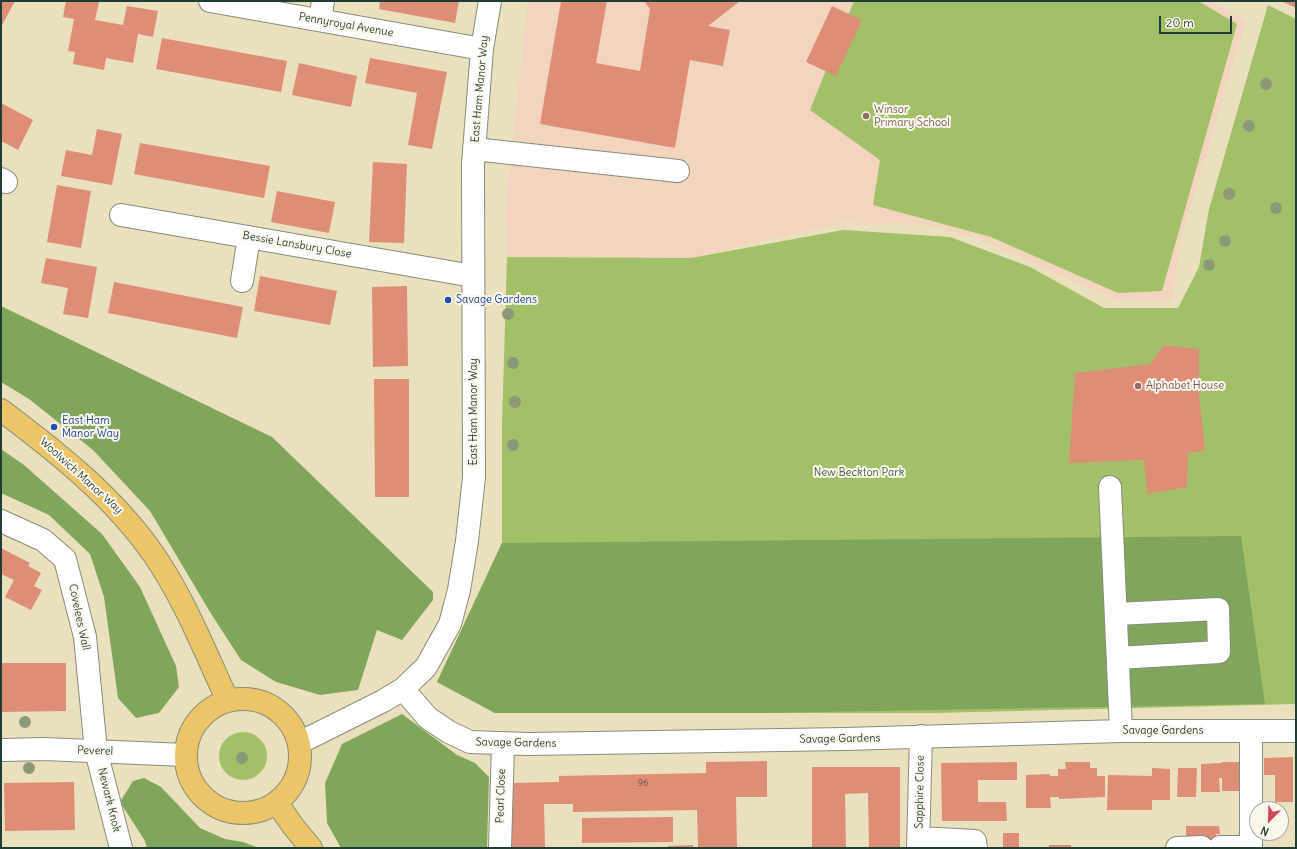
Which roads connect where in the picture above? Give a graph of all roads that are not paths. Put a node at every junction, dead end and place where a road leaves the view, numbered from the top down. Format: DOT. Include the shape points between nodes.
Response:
graph roads {
  1 [pos="210,1"];
  2 [pos="490,1"];
  3 [pos="321,11"];
  4 [pos="482,49"];
  5 [pos="474,149"];
  6 [pos="678,171"];
  7 [pos="120,216"];
  8 [pos="249,237"];
  9 [pos="473,276"];
  10 [pos="242,281"];
  11 [pos="1,410"];
  12 [pos="1110,487"];
  13 [pos="1,521"];
  14 [pos="1116,614"];
  15 [pos="1118,658"];
  16 [pos="403,688"];
  17 [pos="228,701"];
  18 [pos="1122,731"];
  19 [pos="1251,731"];
  20 [pos="1296,731"];
  21 [pos="921,736"];
  22 [pos="299,743"];
  23 [pos="503,744"];
  24 [pos="2,750"];
  25 [pos="96,751"];
  26 [pos="185,755"];
  27 [pos="276,803"];
  28 [pos="918,843"];
  29 [pos="1211,847"];
  30 [pos="1251,847"];
  31 [pos="121,848"];
  32 [pos="311,848"];
  33 [pos="500,848"];
  34 [pos="976,848"];
  35 [pos="1177,848"];
  1 -- 3 [label="street, Pennyroyal Avenue"];
  2 -- 4 [label="street, East Ham Manor Way"];
  3 -- 4 [label="street, Pennyroyal Avenue"];
  4 -- 5 [label="street, East Ham Manor Way"];
  5 -- 6 [label="street"];
  5 -- 9 [label="street, East Ham Manor Way"];
  7 -- 8 [label="street, Bessie Lansbury Close"];
  8 -- 9 [label="street, Bessie Lansbury Close"];
  8 -- 10 [label="street"];
  9 -- 16 [label="street, East Ham Manor Way" via="474,477 459,590 450,624 426,668"];
  11 -- 17 [label="main road, Woolwich Manor Way" via="85,478 124,515 155,556 189,615"];
  12 -- 14 [label="street"];
  13 -- 25 [label="street, Covelees Wall" via="43,540 66,559 85,637"];
  14 -- 15 [label="street"];
  14 -- 15 [label="street" via="1218,609 1219,652"];
  15 -- 18 [label="street"];
  16 -- 22 [label="street, East Ham Manor Way" via="384,701"];
  16 -- 23 [label="street, Savage Gardens" via="428,718 449,732 470,742"];
  17 -- 22 [label="main road" via="246,699 264,703 280,712 292,726"];
  17 -- 26 [label="main road" via="212,708 198,720 189,736"];
  18 -- 19 [label="street, Savage Gardens"];
  18 -- 21 [label="street, Savage Gardens"];
  19 -- 20 [label="street, Savage Gardens"];
  19 -- 30 [label="street"];
  21 -- 23 [label="street, Savage Gardens"];
  21 -- 28 [label="street, Sapphire Close"];
  22 -- 27 [label="main road" via="300,760 297,776 289,792"];
  23 -- 33 [label="street, Pearl Close"];
  24 -- 25 [label="street, Peverel"];
  25 -- 26 [label="street, Peverel"];
  25 -- 31 [label="street, Newark Knok"];
  26 -- 27 [label="main road" via="188,775 199,794 216,807 236,814 257,812"];
  27 -- 32 [label="main road"];
  28 -- 34 [label="street" via="975,841"];
  29 -- 30 [label="street"];
  29 -- 35 [label="street"];
}
